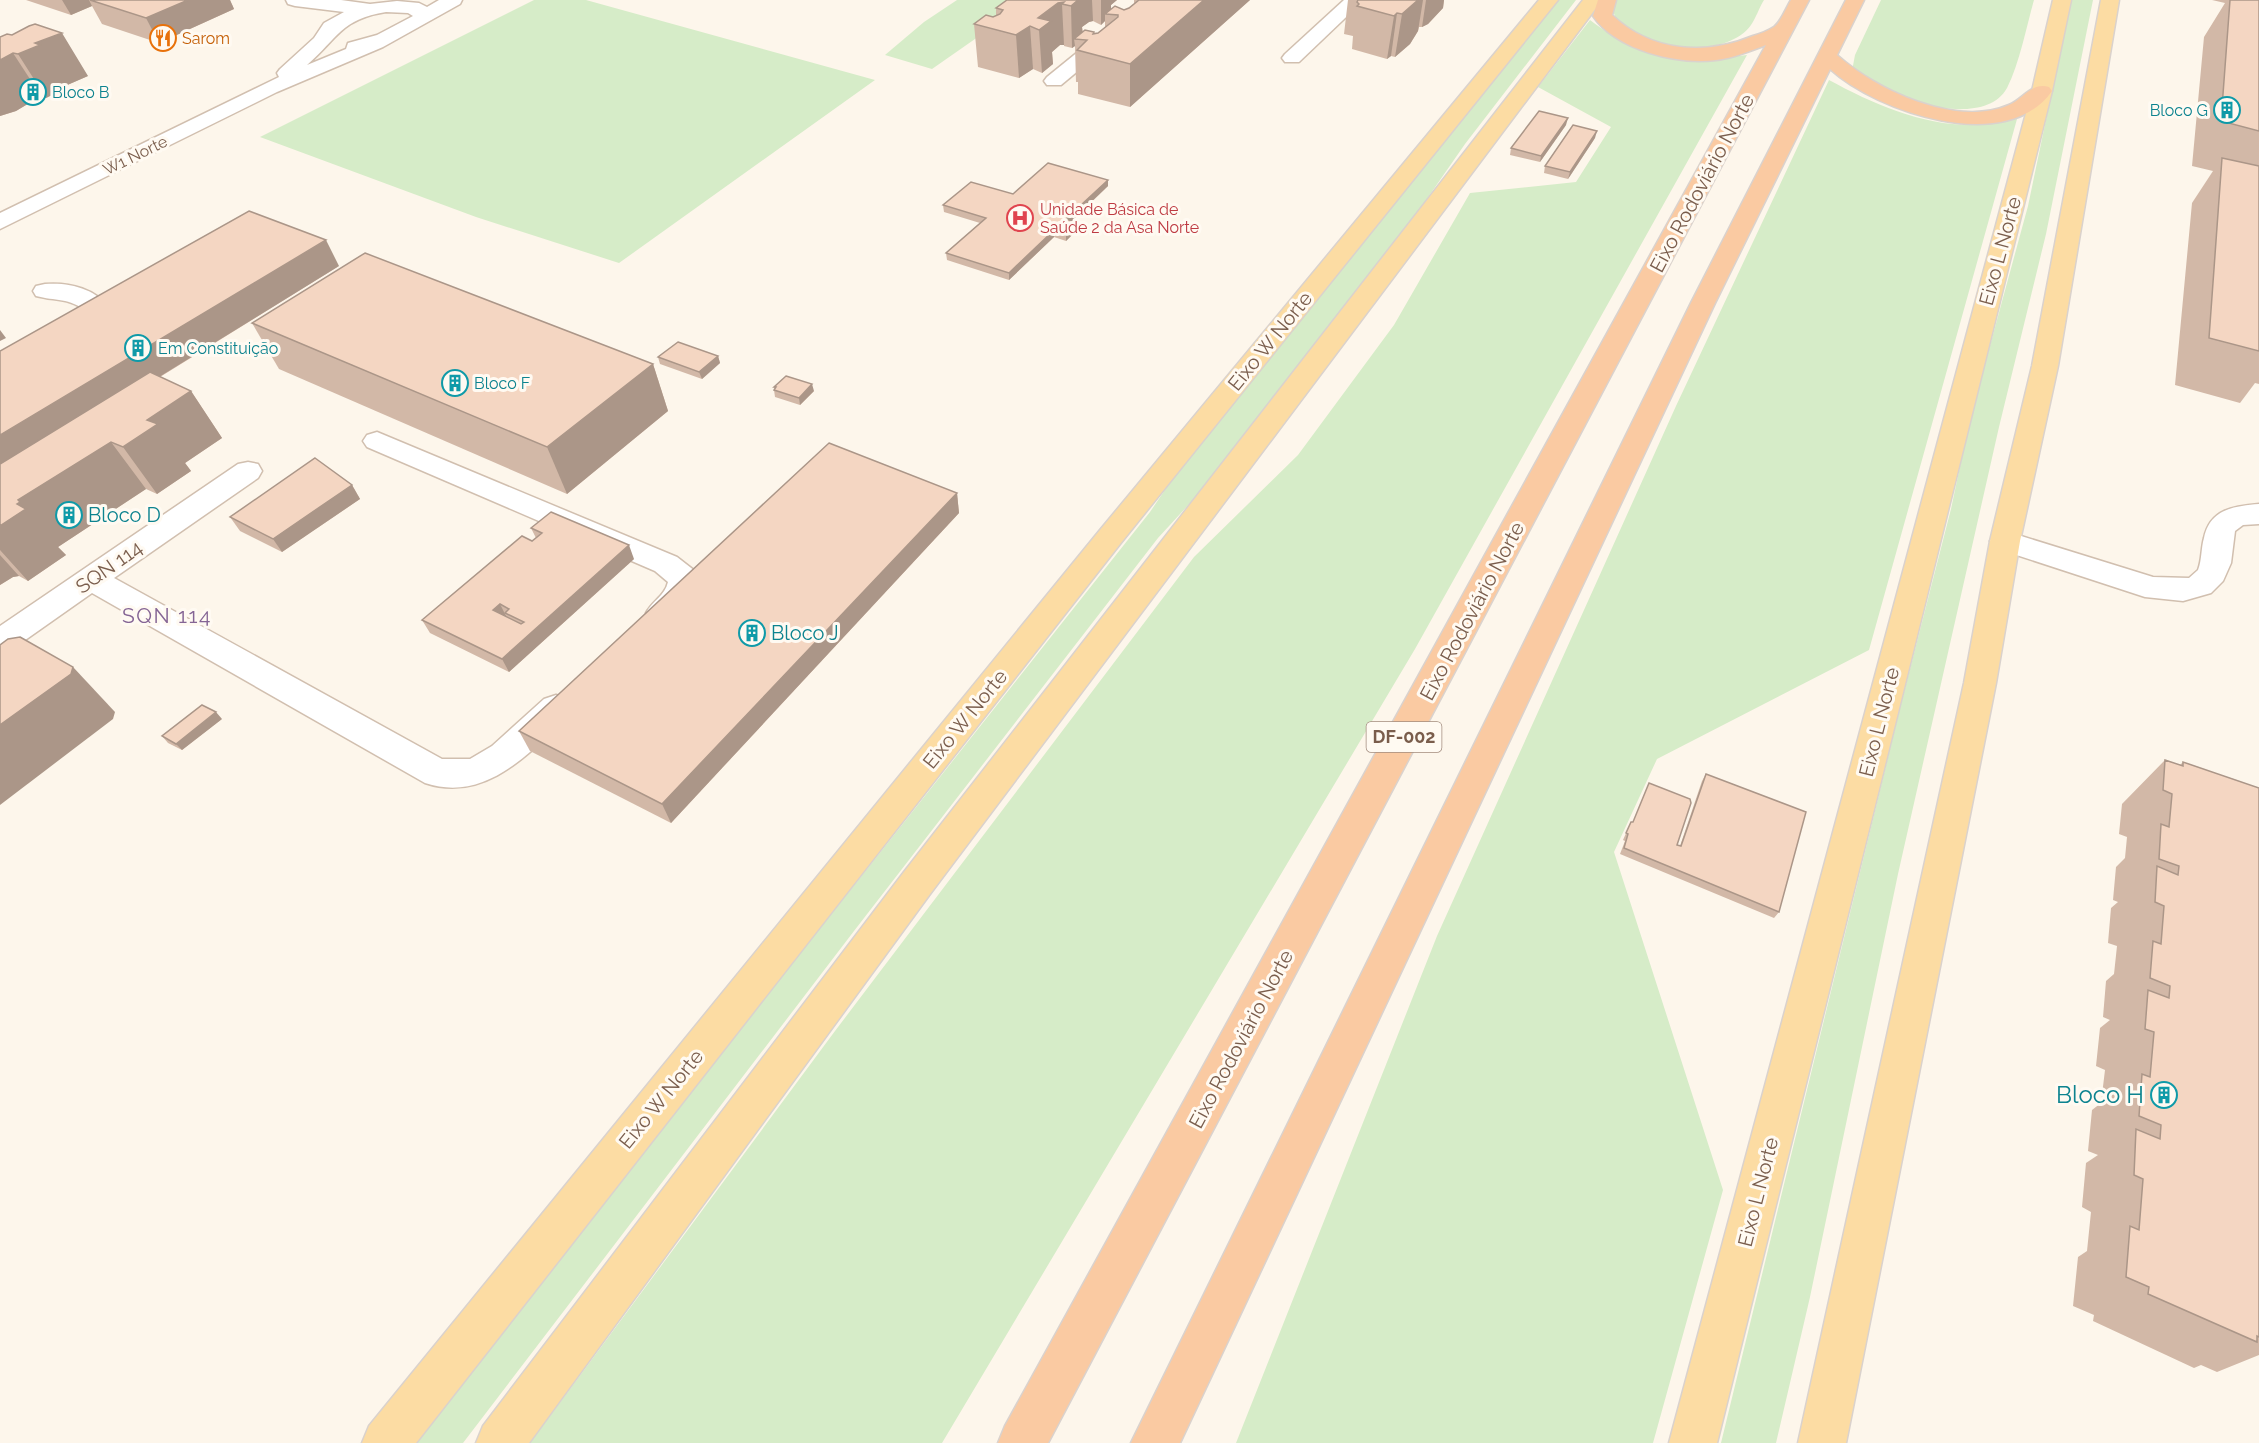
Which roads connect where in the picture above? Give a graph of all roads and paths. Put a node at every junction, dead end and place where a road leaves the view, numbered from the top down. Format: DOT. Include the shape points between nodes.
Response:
graph roads {
  1 [pos="453,0"];
  2 [pos="1154,0"];
  3 [pos="1355,0"];
  4 [pos="1549,0"];
  5 [pos="1593,0"];
  6 [pos="1607,0"];
  7 [pos="1800,0"];
  8 [pos="1855,0"];
  9 [pos="2062,0"];
  10 [pos="2110,0"];
  11 [pos="297,1"];
  12 [pos="411,7"];
  13 [pos="372,9"];
  14 [pos="1784,30"];
  15 [pos="325,35"];
  16 [pos="376,43"];
  17 [pos="1827,56"];
  18 [pos="1292,58"];
  19 [pos="1054,81"];
  20 [pos="270,88"];
  21 [pos="2042,91"];
  22 [pos="0,222"];
  23 [pos="45,291"];
  24 [pos="0,373"];
  25 [pos="377,441"];
  26 [pos="248,471"];
  27 [pos="2259,514"];
  28 [pos="2005,542"];
  29 [pos="91,579"];
  30 [pos="636,636"];
  31 [pos="0,642"];
  32 [pos="575,691"];
  33 [pos="386,1443"];
  34 [pos="500,1443"];
  35 [pos="1022,1443"];
  36 [pos="1155,1443"];
  37 [pos="1693,1443"];
  38 [pos="1822,1443"];
  1 -- 12 [label="street"];
  2 -- 19 [label="street"];
  3 -- 18 [label="street"];
  4 -- 33 [label="main road, Eixo W Norte" via="1110,537"];
  5 -- 34 [label="main road" via="931,864"];
  6 -- 14 [label="highway" via="1602,16 1610,26 1644,44 1679,52 1715,54 1745,47"];
  7 -- 14 [label="highway, Eixo Rodoviário Norte / DF-002"];
  8 -- 17 [label="highway"];
  9 -- 21 [label="main road, Eixo L Norte"];
  10 -- 28 [label="main road" via="2045,366"];
  11 -- 13 [label="street"];
  11 -- 15 [label="street"];
  12 -- 13 [label="street"];
  12 -- 16 [label="street, W1 Norte" via="400,33"];
  13 -- 15 [label="street, W1 Norte" via="346,18"];
  14 -- 35 [label="highway, Eixo Rodoviário Norte / DF-002"];
  15 -- 16 [label="street" via="328,43 340,48"];
  15 -- 20 [label="street, W1 Norte"];
  16 -- 20 [label="street, W1 Norte"];
  17 -- 21 [label="highway" via="1856,81 1893,101 1961,117 1995,116 2016,110"];
  17 -- 36 [label="highway" via="1698,314"];
  20 -- 22 [label="street, W1 Norte"];
  21 -- 37 [label="main road, Eixo L Norte"];
  23 -- 24 [label="street" via="58,289 88,300 99,310 96,317"];
  25 -- 30 [label="street" via="666,564 684,579 680,596"];
  26 -- 29 [label="street, SQN 114"];
  27 -- 28 [label="street" via="2233,516 2225,523 2205,583 2180,590 2132,582"];
  28 -- 38 [label="main road" via="1980,684"];
  29 -- 31 [label="street, SQN 114"];
  29 -- 32 [label="street" via="437,773 475,771 504,755"];
}
